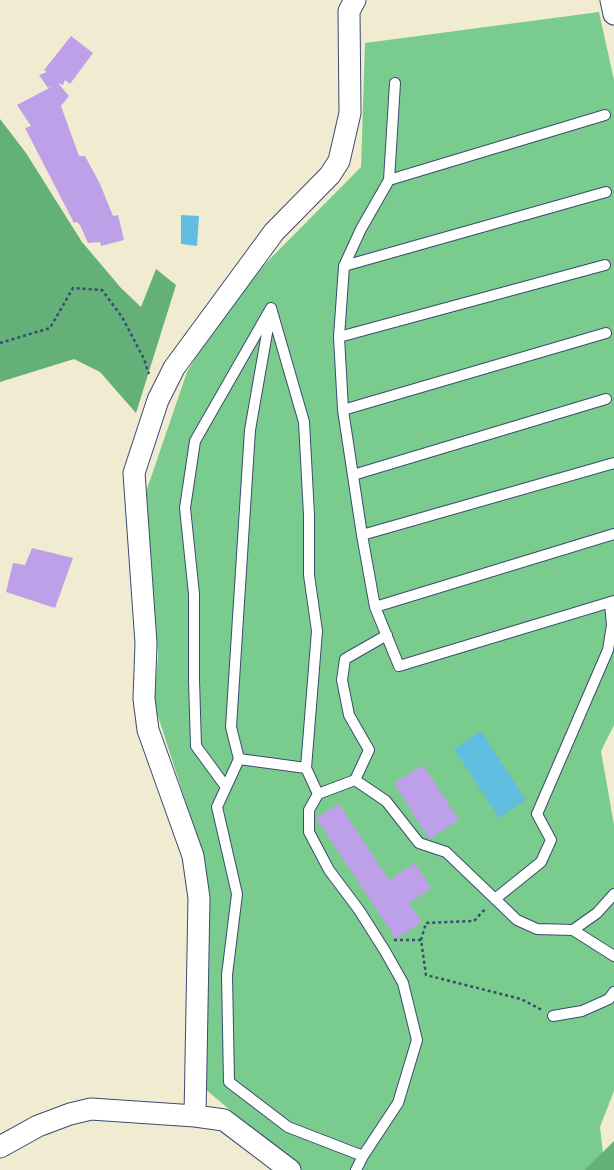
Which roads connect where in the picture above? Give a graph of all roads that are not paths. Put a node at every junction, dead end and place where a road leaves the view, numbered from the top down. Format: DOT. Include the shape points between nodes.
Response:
graph roads {
  1 [pos="355,0"];
  2 [pos="611,0"];
  3 [pos="614,14"];
  4 [pos="395,83"];
  5 [pos="605,115"];
  6 [pos="389,180"];
  7 [pos="606,192"];
  8 [pos="605,265"];
  9 [pos="344,266"];
  10 [pos="271,308"];
  11 [pos="606,333"];
  12 [pos="339,337"];
  13 [pos="606,399"];
  14 [pos="343,410"];
  15 [pos="614,463"];
  16 [pos="353,475"];
  17 [pos="614,534"];
  18 [pos="362,535"];
  19 [pos="612,602"];
  20 [pos="375,607"];
  21 [pos="387,635"];
  22 [pos="239,759"];
  23 [pos="306,768"];
  24 [pos="356,780"];
  25 [pos="226,787"];
  26 [pos="318,794"];
  27 [pos="614,894"];
  28 [pos="495,899"];
  29 [pos="574,930"];
  30 [pos="614,956"];
  31 [pos="614,992"];
  32 [pos="553,1016"];
  33 [pos="195,1116"];
  34 [pos="0,1147"];
  35 [pos="363,1156"];
  36 [pos="290,1170"];
  37 [pos="356,1170"];
  1 -- 33 [label="street" via="349,10 350,112 340,161 330,175 274,232 174,368 158,400 134,473 146,643 144,699 148,730 193,856 199,898"];
  2 -- 3 [label="street"];
  4 -- 6 [label="lane"];
  5 -- 6 [label="lane"];
  6 -- 9 [label="lane" via="361,228"];
  7 -- 9 [label="lane"];
  8 -- 12 [label="lane"];
  9 -- 12 [label="lane"];
  10 -- 22 [label="lane" via="250,430 231,727"];
  10 -- 23 [label="lane" via="304,422 309,575 317,631"];
  10 -- 25 [label="lane" via="195,441 185,508 194,594 196,746"];
  11 -- 14 [label="lane"];
  12 -- 14 [label="lane"];
  13 -- 16 [label="lane"];
  14 -- 16 [label="lane"];
  15 -- 18 [label="lane"];
  16 -- 18 [label="lane"];
  17 -- 20 [label="lane"];
  18 -- 20 [label="lane"];
  19 -- 21 [label="lane" via="399,666"];
  19 -- 28 [label="lane" via="608,650 537,814 551,840 541,862"];
  20 -- 21 [label="lane"];
  21 -- 24 [label="lane" via="346,659 342,680 349,715 370,750"];
  22 -- 23 [label="lane"];
  22 -- 25 [label="lane"];
  23 -- 26 [label="lane"];
  24 -- 26 [label="lane"];
  24 -- 28 [label="lane" via="386,801 419,843 446,852"];
  25 -- 35 [label="lane" via="217,807 237,894 227,975 230,1082 288,1127"];
  26 -- 35 [label="lane" via="309,810 309,832 329,870 378,940 403,983 417,1040 398,1103"];
  27 -- 29 [label="lane" via="597,912"];
  28 -- 29 [label="lane" via="517,920 538,929"];
  29 -- 30 [label="lane"];
  31 -- 32 [label="lane" via="609,999 582,1011"];
  33 -- 34 [label="street" via="90,1109 38,1126"];
  33 -- 36 [label="street" via="224,1120"];
  35 -- 37 [label="lane"];
}
